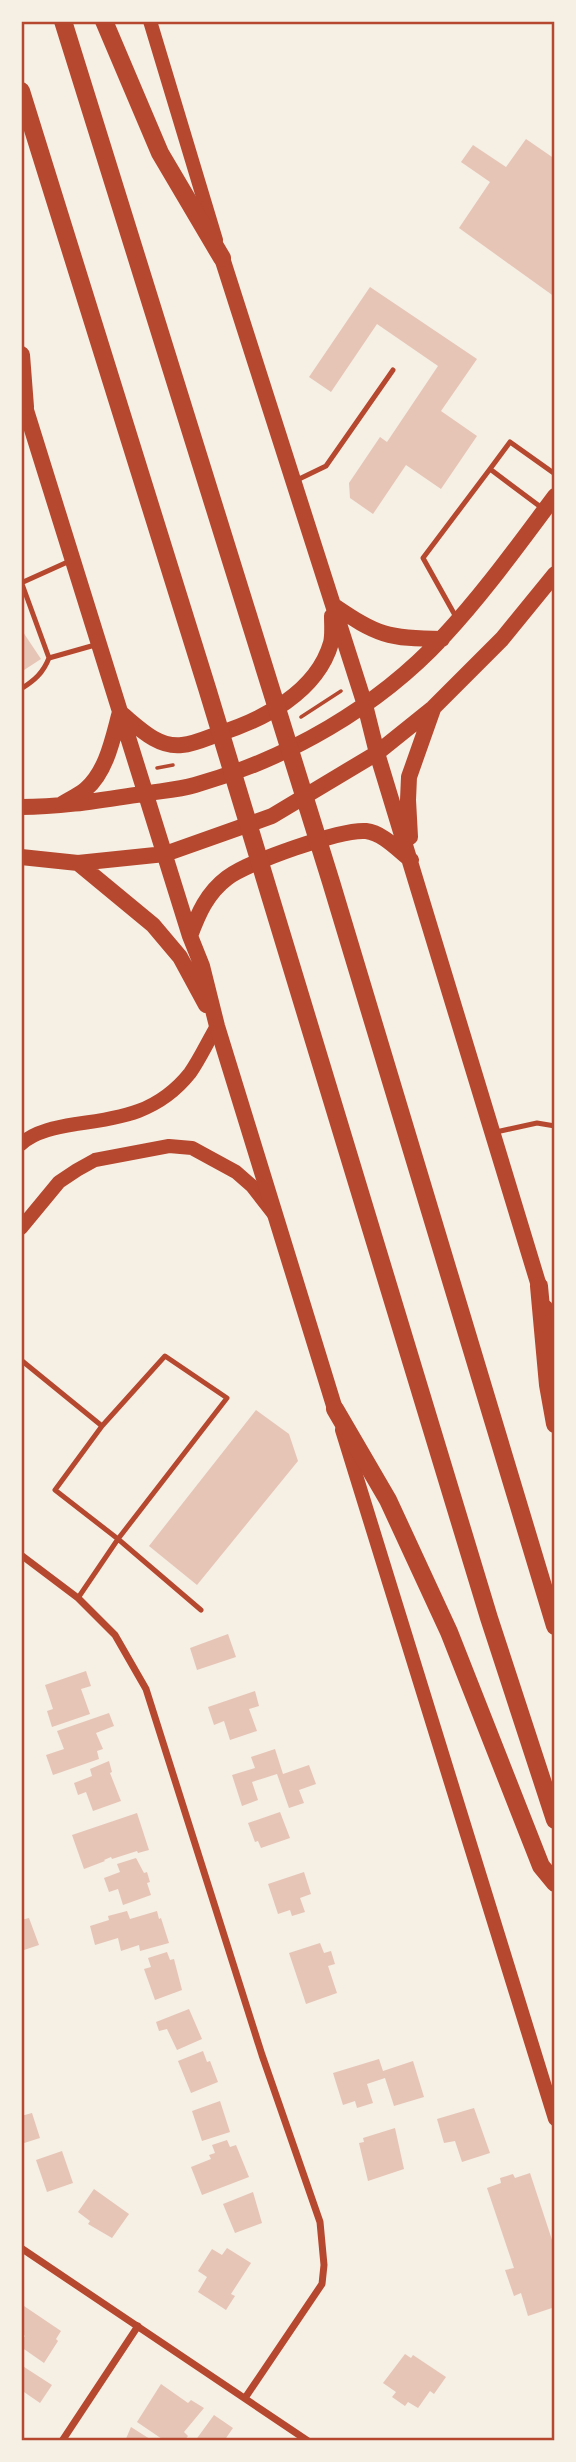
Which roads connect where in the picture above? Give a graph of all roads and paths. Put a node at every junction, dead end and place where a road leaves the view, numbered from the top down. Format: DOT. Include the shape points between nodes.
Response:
graph roads {
  1 [pos="64,21"];
  2 [pos="104,21"];
  3 [pos="150,21"];
  4 [pos="21,92"];
  5 [pos="222,258"];
  6 [pos="21,355"];
  7 [pos="393,370"];
  8 [pos="23,401"];
  9 [pos="490,469"];
  10 [pos="555,474"];
  11 [pos="293,482"];
  12 [pos="555,496"];
  13 [pos="544,510"];
  14 [pos="72,559"];
  15 [pos="554,577"];
  16 [pos="22,583"];
  17 [pos="333,605"];
  18 [pos="458,620"];
  19 [pos="442,639"];
  20 [pos="99,644"];
  21 [pos="49,657"];
  22 [pos="21,689"];
  23 [pos="365,705"];
  24 [pos="433,708"];
  25 [pos="120,712"];
  26 [pos="377,753"];
  27 [pos="146,793"];
  28 [pos="21,807"];
  29 [pos="58,807"];
  30 [pos="165,854"];
  31 [pos="21,857"];
  32 [pos="411,860"];
  33 [pos="78,863"];
  34 [pos="190,936"];
  35 [pos="217,1026"];
  36 [pos="555,1126"];
  37 [pos="493,1132"];
  38 [pos="21,1144"];
  39 [pos="278,1220"];
  40 [pos="21,1228"];
  41 [pos="539,1286"];
  42 [pos="555,1336"];
  43 [pos="21,1360"];
  44 [pos="335,1409"];
  45 [pos="555,1424"];
  46 [pos="102,1426"];
  47 [pos="118,1539"];
  48 [pos="21,1555"];
  49 [pos="78,1598"];
  50 [pos="201,1610"];
  51 [pos="555,1626"];
  52 [pos="555,1820"];
  53 [pos="555,1884"];
  54 [pos="555,2119"];
  55 [pos="21,2248"];
  56 [pos="138,2326"];
  57 [pos="245,2398"];
  58 [pos="62,2441"];
  59 [pos="308,2441"];
  1 -- 51 [label="highway"];
  2 -- 5 [label="highway" via="160,153"];
  3 -- 5 [label="main road"];
  4 -- 52 [label="highway"];
  5 -- 11 [label="main road"];
  6 -- 8 [label="highway"];
  7 -- 11 [label="lane" via="326,466"];
  8 -- 14 [label="main road"];
  9 -- 10 [label="lane" via="510,442"];
  9 -- 13 [label="lane"];
  9 -- 18 [label="lane" via="423,558"];
  11 -- 17 [label="main road"];
  12 -- 13 [label="main road"];
  13 -- 18 [label="main road"];
  14 -- 16 [label="lane"];
  14 -- 20 [label="main road"];
  15 -- 24 [label="main road" via="502,639"];
  16 -- 21 [label="lane"];
  17 -- 19 [label="main road" via="376,632 401,639"];
  17 -- 23 [label="main road"];
  17 -- 25 [label="main road" via="332,641 315,675 297,694 245,726 182,746 146,735"];
  18 -- 19 [label="main road"];
  19 -- 23 [label="main road"];
  20 -- 21 [label="lane"];
  20 -- 25 [label="main road"];
  21 -- 22 [label="lane" via="37,679"];
  23 -- 26 [label="main road"];
  23 -- 27 [label="main road" via="319,735 253,764 193,786"];
  24 -- 26 [label="main road"];
  24 -- 32 [label="main road" via="410,777"];
  25 -- 27 [label="main road"];
  25 -- 29 [label="main road" via="98,774 87,788"];
  26 -- 30 [label="main road" via="272,816"];
  26 -- 32 [label="main road"];
  27 -- 29 [label="main road"];
  27 -- 30 [label="main road"];
  28 -- 29 [label="main road"];
  30 -- 33 [label="main road"];
  30 -- 34 [label="main road"];
  31 -- 33 [label="main road"];
  32 -- 34 [label="main road" via="368,831 281,852 228,877 204,902"];
  32 -- 37 [label="main road"];
  33 -- 35 [label="main road" via="153,925 180,957"];
  34 -- 35 [label="main road"];
  35 -- 38 [label="main road" via="190,1072 153,1107 117,1119 53,1128"];
  35 -- 39 [label="main road"];
  36 -- 37 [label="lane" via="537,1123"];
  37 -- 41 [label="main road"];
  39 -- 40 [label="main road" via="236,1172 192,1148 169,1146 95,1160 59,1182"];
  39 -- 44 [label="main road"];
  41 -- 42 [label="main road"];
  41 -- 45 [label="highway"];
  43 -- 46 [label="lane"];
  44 -- 53 [label="highway" via="388,1500 449,1632 541,1866"];
  44 -- 54 [label="main road"];
  46 -- 47 [label="lane" via="55,1490"];
  46 -- 47 [label="lane" via="165,1356 227,1398"];
  47 -- 49 [label="lane"];
  47 -- 50 [label="lane"];
  48 -- 49 [label="street"];
  49 -- 57 [label="street" via="115,1635 146,1689 320,2222 322,2284"];
  55 -- 56 [label="street"];
  56 -- 57 [label="street"];
  56 -- 58 [label="street"];
  57 -- 59 [label="street"];
}
